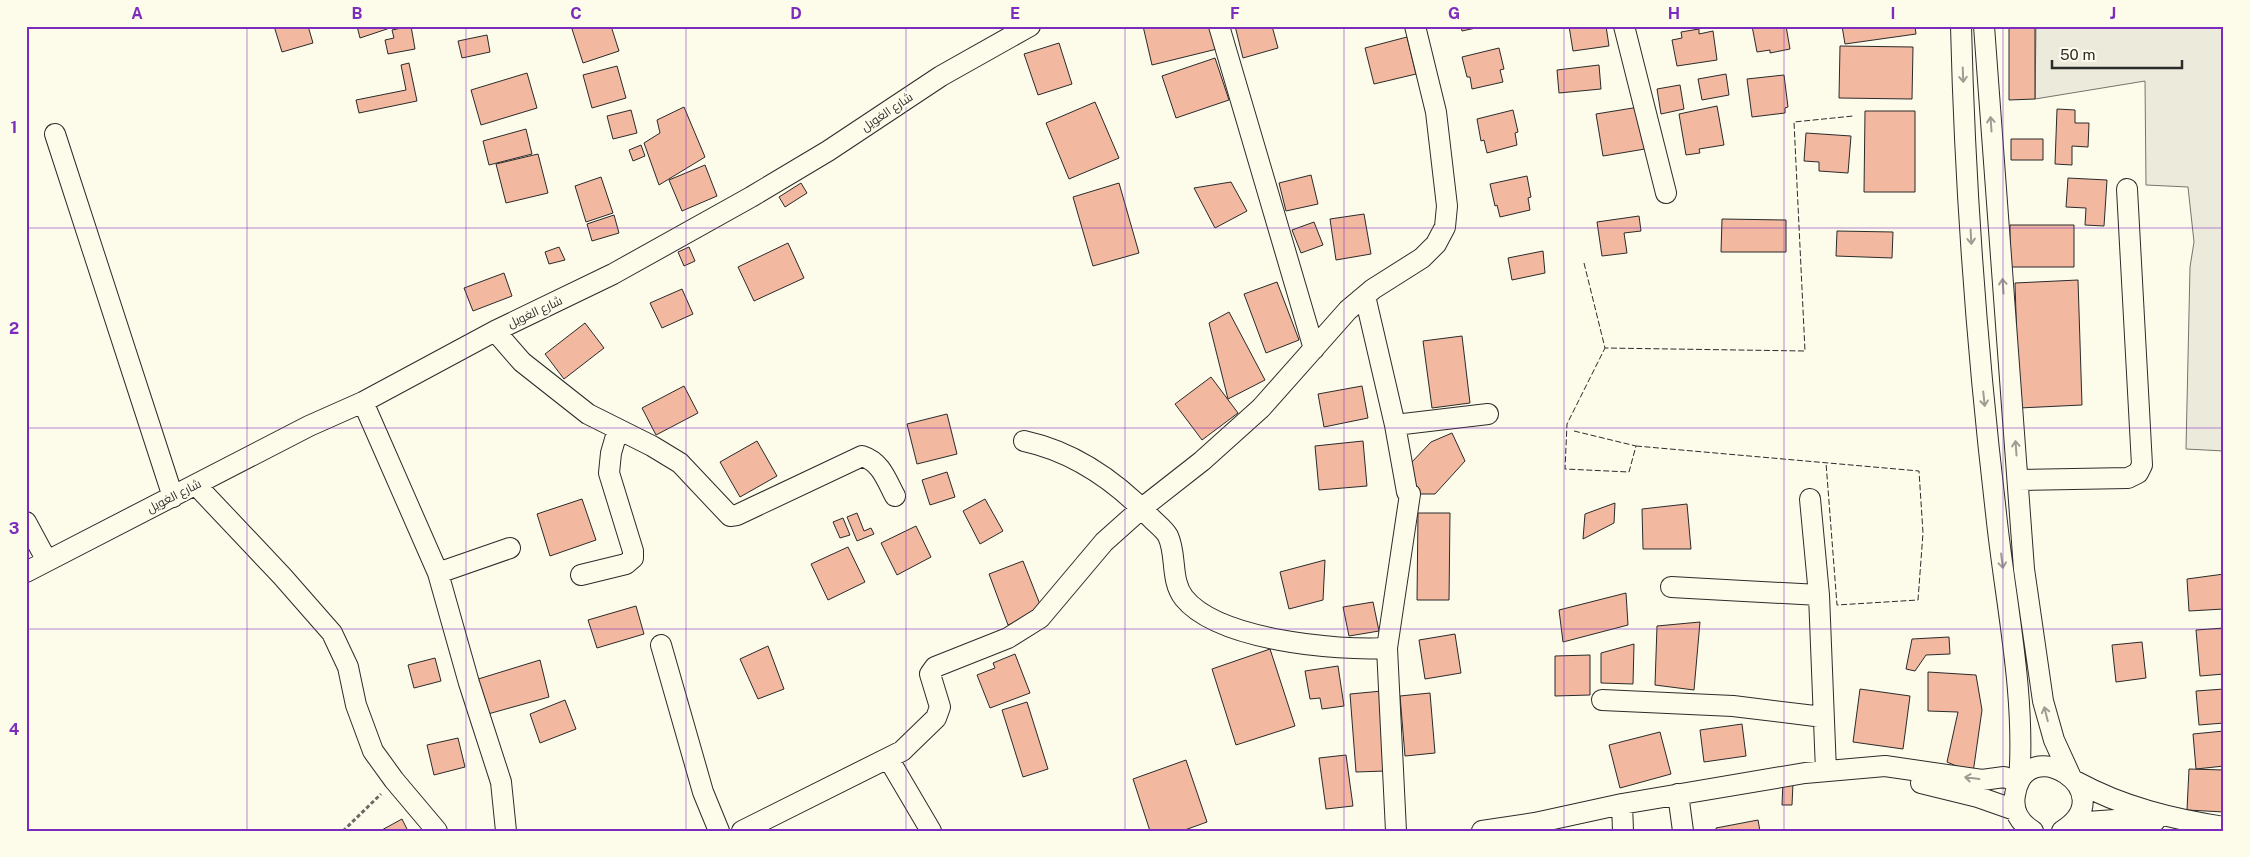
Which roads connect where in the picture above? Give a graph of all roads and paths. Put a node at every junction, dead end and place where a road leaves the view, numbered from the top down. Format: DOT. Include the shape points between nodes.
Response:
graph roads {
  1 [pos="1030,26"];
  2 [pos="1219,26"];
  3 [pos="1415,26"];
  4 [pos="1624,26"];
  5 [pos="1961,26"];
  6 [pos="1984,26"];
  7 [pos="55,134"];
  8 [pos="2127,189"];
  9 [pos="1666,193"];
  10 [pos="1365,296"];
  11 [pos="495,331"];
  12 [pos="1314,349"];
  13 [pos="363,402"];
  14 [pos="1488,414"];
  15 [pos="1395,425"];
  16 [pos="618,429"];
  17 [pos="1024,441"];
  18 [pos="2018,480"];
  19 [pos="196,485"];
  20 [pos="894,496"];
  21 [pos="173,497"];
  22 [pos="1810,500"];
  23 [pos="1142,508"];
  24 [pos="26,522"];
  25 [pos="510,548"];
  26 [pos="47,561"];
  27 [pos="26,572"];
  28 [pos="438,573"];
  29 [pos="581,575"];
  30 [pos="1672,587"];
  31 [pos="1819,595"];
  32 [pos="661,645"];
  33 [pos="1386,648"];
  34 [pos="1602,700"];
  35 [pos="1823,717"];
  36 [pos="2021,740"];
  37 [pos="2054,740"];
  38 [pos="888,758"];
  39 [pos="1863,769"];
  40 [pos="1826,771"];
  41 [pos="1997,778"];
  42 [pos="2074,779"];
  43 [pos="394,780"];
  44 [pos="2020,782"];
  45 [pos="1678,794"];
  46 [pos="1622,804"];
  47 [pos="2015,810"];
  48 [pos="2112,818"];
  49 [pos="2209,826"];
  50 [pos="2069,828"];
  51 [pos="343,831"];
  52 [pos="437,831"];
  53 [pos="506,831"];
  54 [pos="719,831"];
  55 [pos="742,831"];
  56 [pos="931,831"];
  57 [pos="1396,831"];
  58 [pos="1482,831"];
  59 [pos="1623,831"];
  60 [pos="1683,831"];
  61 [pos="2033,831"];
  1 -- 11 [label="street, شارع الغويل" via="941,76 828,151 751,197 613,274"];
  2 -- 12 [label="street"];
  3 -- 10 [label="street" via="1436,112 1447,206 1445,227 1436,244 1422,258"];
  4 -- 9 [label="street"];
  5 -- 36 [label="street, one-way" via="1966,156 1983,390 2020,704"];
  18 -- 6 [label="street, one-way"];
  7 -- 21 [label="street"];
  8 -- 18 [label="street" via="2142,465 2138,473 2128,478"];
  10 -- 12 [label="street" via="1332,326"];
  10 -- 15 [label="street"];
  11 -- 13 [label="street, شارع الغويل"];
  11 -- 16 [label="street" via="530,368 588,414"];
  12 -- 23 [label="street" via="1260,408 1202,461"];
  13 -- 19 [label="street, شارع الغويل" via="309,426"];
  13 -- 28 [label="street"];
  14 -- 15 [label="street"];
  15 -- 33 [label="street" via="1407,492 1410,494"];
  16 -- 20 [label="street" via="680,463 730,516 862,456 872,459 881,469"];
  16 -- 29 [label="street" via="609,473 634,551 633,558 626,564"];
  17 -- 23 [label="street" via="1066,453"];
  37 -- 18 [label="street, one-way" via="2043,701 2026,579"];
  19 -- 21 [label="street, شارع الغويل"];
  19 -- 43 [label="street" via="332,633 348,667 356,706 373,751"];
  21 -- 26 [label="street, شارع الغويل"];
  22 -- 31 [label="street"];
  23 -- 33 [label="street" via="1168,535 1179,590 1185,599 1208,615 1249,633 1275,640"];
  23 -- 38 [label="street" via="1104,542 1040,618 1008,638 932,670 930,680 940,707 936,718 902,751"];
  24 -- 26 [label="street"];
  25 -- 28 [label="street"];
  26 -- 27 [label="street, شارع الغويل"];
  28 -- 53 [label="street" via="501,782"];
  30 -- 31 [label="street"];
  31 -- 35 [label="street"];
  32 -- 54 [label="street" via="702,792"];
  33 -- 57 [label="street"];
  34 -- 35 [label="street" via="1733,706"];
  35 -- 40 [label="street"];
  36 -- 41 [label="street" via="2012,760"];
  36 -- 44 [label="street"];
  37 -- 42 [label="street"];
  37 -- 48 [label="street" via="2084,773"];
  38 -- 55 [label="street"];
  38 -- 56 [label="street"];
  39 -- 40 [label="street"];
  41 -- 39 [label="street, one-way" via="1982,780 1884,766"];
  39 -- 47 [label="street" via="1978,797"];
  40 -- 45 [label="street"];
  41 -- 44 [label="street"];
  42 -- 44 [label="street" via="2053,767 2044,767 2026,774"];
  42 -- 48 [label="street"];
  42 -- 50 [label="street" via="2082,799 2078,816"];
  43 -- 51 [label="path"];
  43 -- 52 [label="street"];
  44 -- 47 [label="street" via="2014,800"];
  45 -- 46 [label="street"];
  45 -- 60 [label="street"];
  46 -- 58 [label="street"];
  46 -- 59 [label="street"];
  47 -- 61 [label="street"];
  48 -- 49 [label="street"];
  48 -- 50 [label="street"];
}
